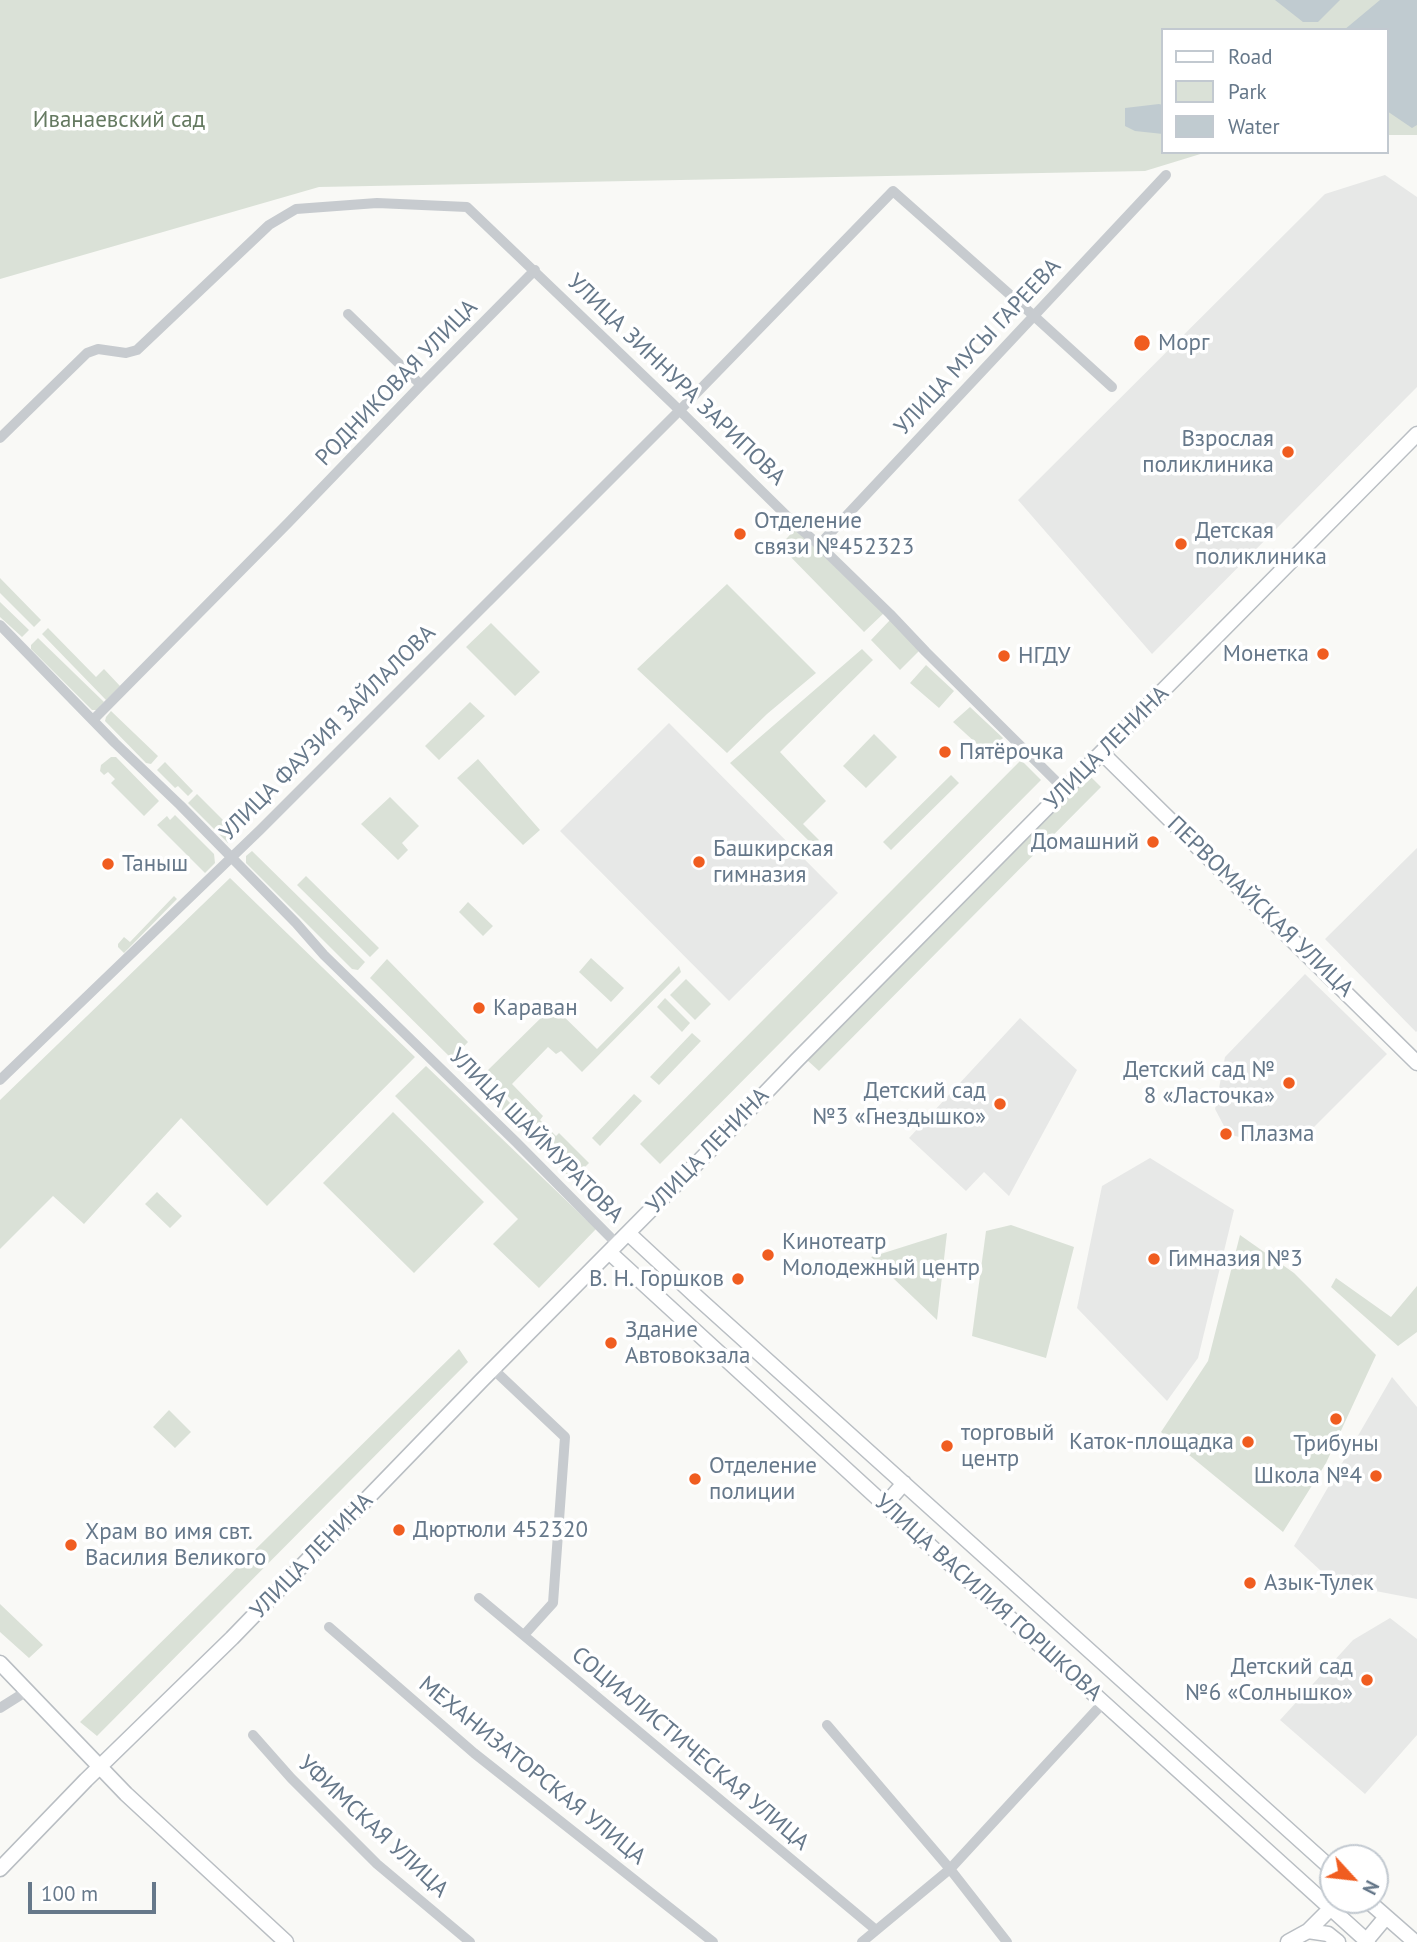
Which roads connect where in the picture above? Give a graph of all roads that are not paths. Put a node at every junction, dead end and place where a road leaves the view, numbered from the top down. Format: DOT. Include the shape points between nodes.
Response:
graph roads {
  1 [pos="1166,175"];
  2 [pos="535,270"];
  3 [pos="348,314"];
  4 [pos="1034,316"];
  5 [pos="421,385"];
  6 [pos="1112,387"];
  7 [pos="680,410"];
  8 [pos="1417,434"];
  9 [pos="0,438"];
  10 [pos="819,545"];
  11 [pos="0,625"];
  12 [pos="93,720"];
  13 [pos="1102,753"];
  14 [pos="1065,790"];
  15 [pos="230,857"];
  16 [pos="1417,1063"];
  17 [pos="0,1080"];
  18 [pos="618,1243"];
  19 [pos="699,1299"];
  20 [pos="681,1319"];
  21 [pos="493,1369"];
  22 [pos="904,1483"];
  23 [pos="885,1505"];
  24 [pos="479,1598"];
  25 [pos="329,1627"];
  26 [pos="524,1635"];
  27 [pos="0,1663"];
  28 [pos="27,1691"];
  29 [pos="1103,1703"];
  30 [pos="0,1708"];
  31 [pos="827,1725"];
  32 [pos="253,1735"];
  33 [pos="100,1767"];
  34 [pos="1319,1857"];
  35 [pos="0,1869"];
  36 [pos="950,1869"];
  37 [pos="1319,1899"];
  38 [pos="1325,1914"];
  39 [pos="1336,1914"];
  40 [pos="1383,1914"];
  41 [pos="1386,1917"];
  42 [pos="876,1930"];
  43 [pos="1308,1931"];
  44 [pos="1367,1941"];
  45 [pos="286,1942"];
  46 [pos="470,1942"];
  47 [pos="713,1942"];
  48 [pos="862,1942"];
  49 [pos="1007,1942"];
  50 [pos="1288,1942"];
  51 [pos="1338,1942"];
  52 [pos="1415,1942"];
  1 -- 4 [label="street, УЛИЦА МУСЫ ГАРЕЕВА"];
  2 -- 5 [label="street, РОДНИКОВАЯ УЛИЦА"];
  2 -- 7 [label="street, УЛИЦА ЗИННУРА ЗАРИПОВА"];
  2 -- 9 [label="street, УЛИЦА ЗИННУРА ЗАРИПОВА" via="467,207 377,203 296,209 269,225 137,350 87,353"];
  3 -- 5 [label="street"];
  4 -- 6 [label="street"];
  4 -- 7 [label="street, УЛИЦА ФАУЗИЯ ЗАЙЛАЛОВА" via="892,191"];
  4 -- 10 [label="street, УЛИЦА МУСЫ ГАРЕЕВА"];
  5 -- 12 [label="street, РОДНИКОВАЯ УЛИЦА"];
  7 -- 10 [label="street, УЛИЦА ЗИННУРА ЗАРИПОВА"];
  7 -- 15 [label="street, УЛИЦА ФАУЗИЯ ЗАЙЛАЛОВА"];
  8 -- 13 [label="main road, УЛИЦА ЛЕНИНА"];
  10 -- 14 [label="street, УЛИЦА ЗИННУРА ЗАРИПОВА"];
  11 -- 12 [label="street, УЛИЦА ШАЙМУРАТОВА"];
  12 -- 15 [label="street, УЛИЦА ШАЙМУРАТОВА"];
  13 -- 14 [label="main road, УЛИЦА ЛЕНИНА"];
  13 -- 16 [label="main road, ПЕРВОМАЙСКАЯ УЛИЦА"];
  14 -- 18 [label="main road, УЛИЦА ЛЕНИНА"];
  15 -- 17 [label="street, УЛИЦА ФАУЗИЯ ЗАЙЛАЛОВА"];
  15 -- 18 [label="street, УЛИЦА ШАЙМУРАТОВА"];
  18 -- 19 [label="main road, УЛИЦА ВАСИЛИЯ ГОРШКОВА"];
  18 -- 20 [label="main road, УЛИЦА ВАСИЛИЯ ГОРШКОВА"];
  18 -- 21 [label="main road, УЛИЦА ЛЕНИНА"];
  19 -- 20 [label="main road"];
  19 -- 22 [label="main road, УЛИЦА ВАСИЛИЯ ГОРШКОВА"];
  20 -- 23 [label="main road, УЛИЦА ВАСИЛИЯ ГОРШКОВА"];
  21 -- 26 [label="street" via="565,1437 553,1603"];
  21 -- 33 [label="main road, УЛИЦА ЛЕНИНА"];
  22 -- 23 [label="main road"];
  22 -- 34 [label="main road, УЛИЦА ВАСИЛИЯ ГОРШКОВА"];
  23 -- 29 [label="main road, УЛИЦА ВАСИЛИЯ ГОРШКОВА"];
  24 -- 26 [label="street, СОЦИАЛИСТИЧЕСКАЯ УЛИЦА"];
  25 -- 47 [label="street, МЕХАНИЗАТОРСКАЯ УЛИЦА" via="474,1752"];
  26 -- 42 [label="street, СОЦИАЛИСТИЧЕСКАЯ УЛИЦА"];
  27 -- 28 [label="main road"];
  28 -- 30 [label="street"];
  28 -- 33 [label="main road"];
  29 -- 36 [label="street"];
  29 -- 37 [label="main road, УЛИЦА ВАСИЛИЯ ГОРШКОВА"];
  31 -- 36 [label="street"];
  32 -- 46 [label="street, УФИМСКАЯ УЛИЦА" via="377,1864"];
  33 -- 35 [label="main road, УЛИЦА ЛЕНИНА"];
  33 -- 45 [label="main road"];
  36 -- 42 [label="street"];
  36 -- 49 [label="street"];
  38 -- 43 [label="main road"];
  39 -- 44 [label="main road, УЛИЦА ВАСИЛИЯ ГОРШКОВА"];
  40 -- 41 [label="main road"];
  41 -- 44 [label="main road"];
  41 -- 52 [label="main road"];
  42 -- 48 [label="street"];
  43 -- 50 [label="main road"];
  43 -- 51 [label="main road" via="1328,1934"];
}
